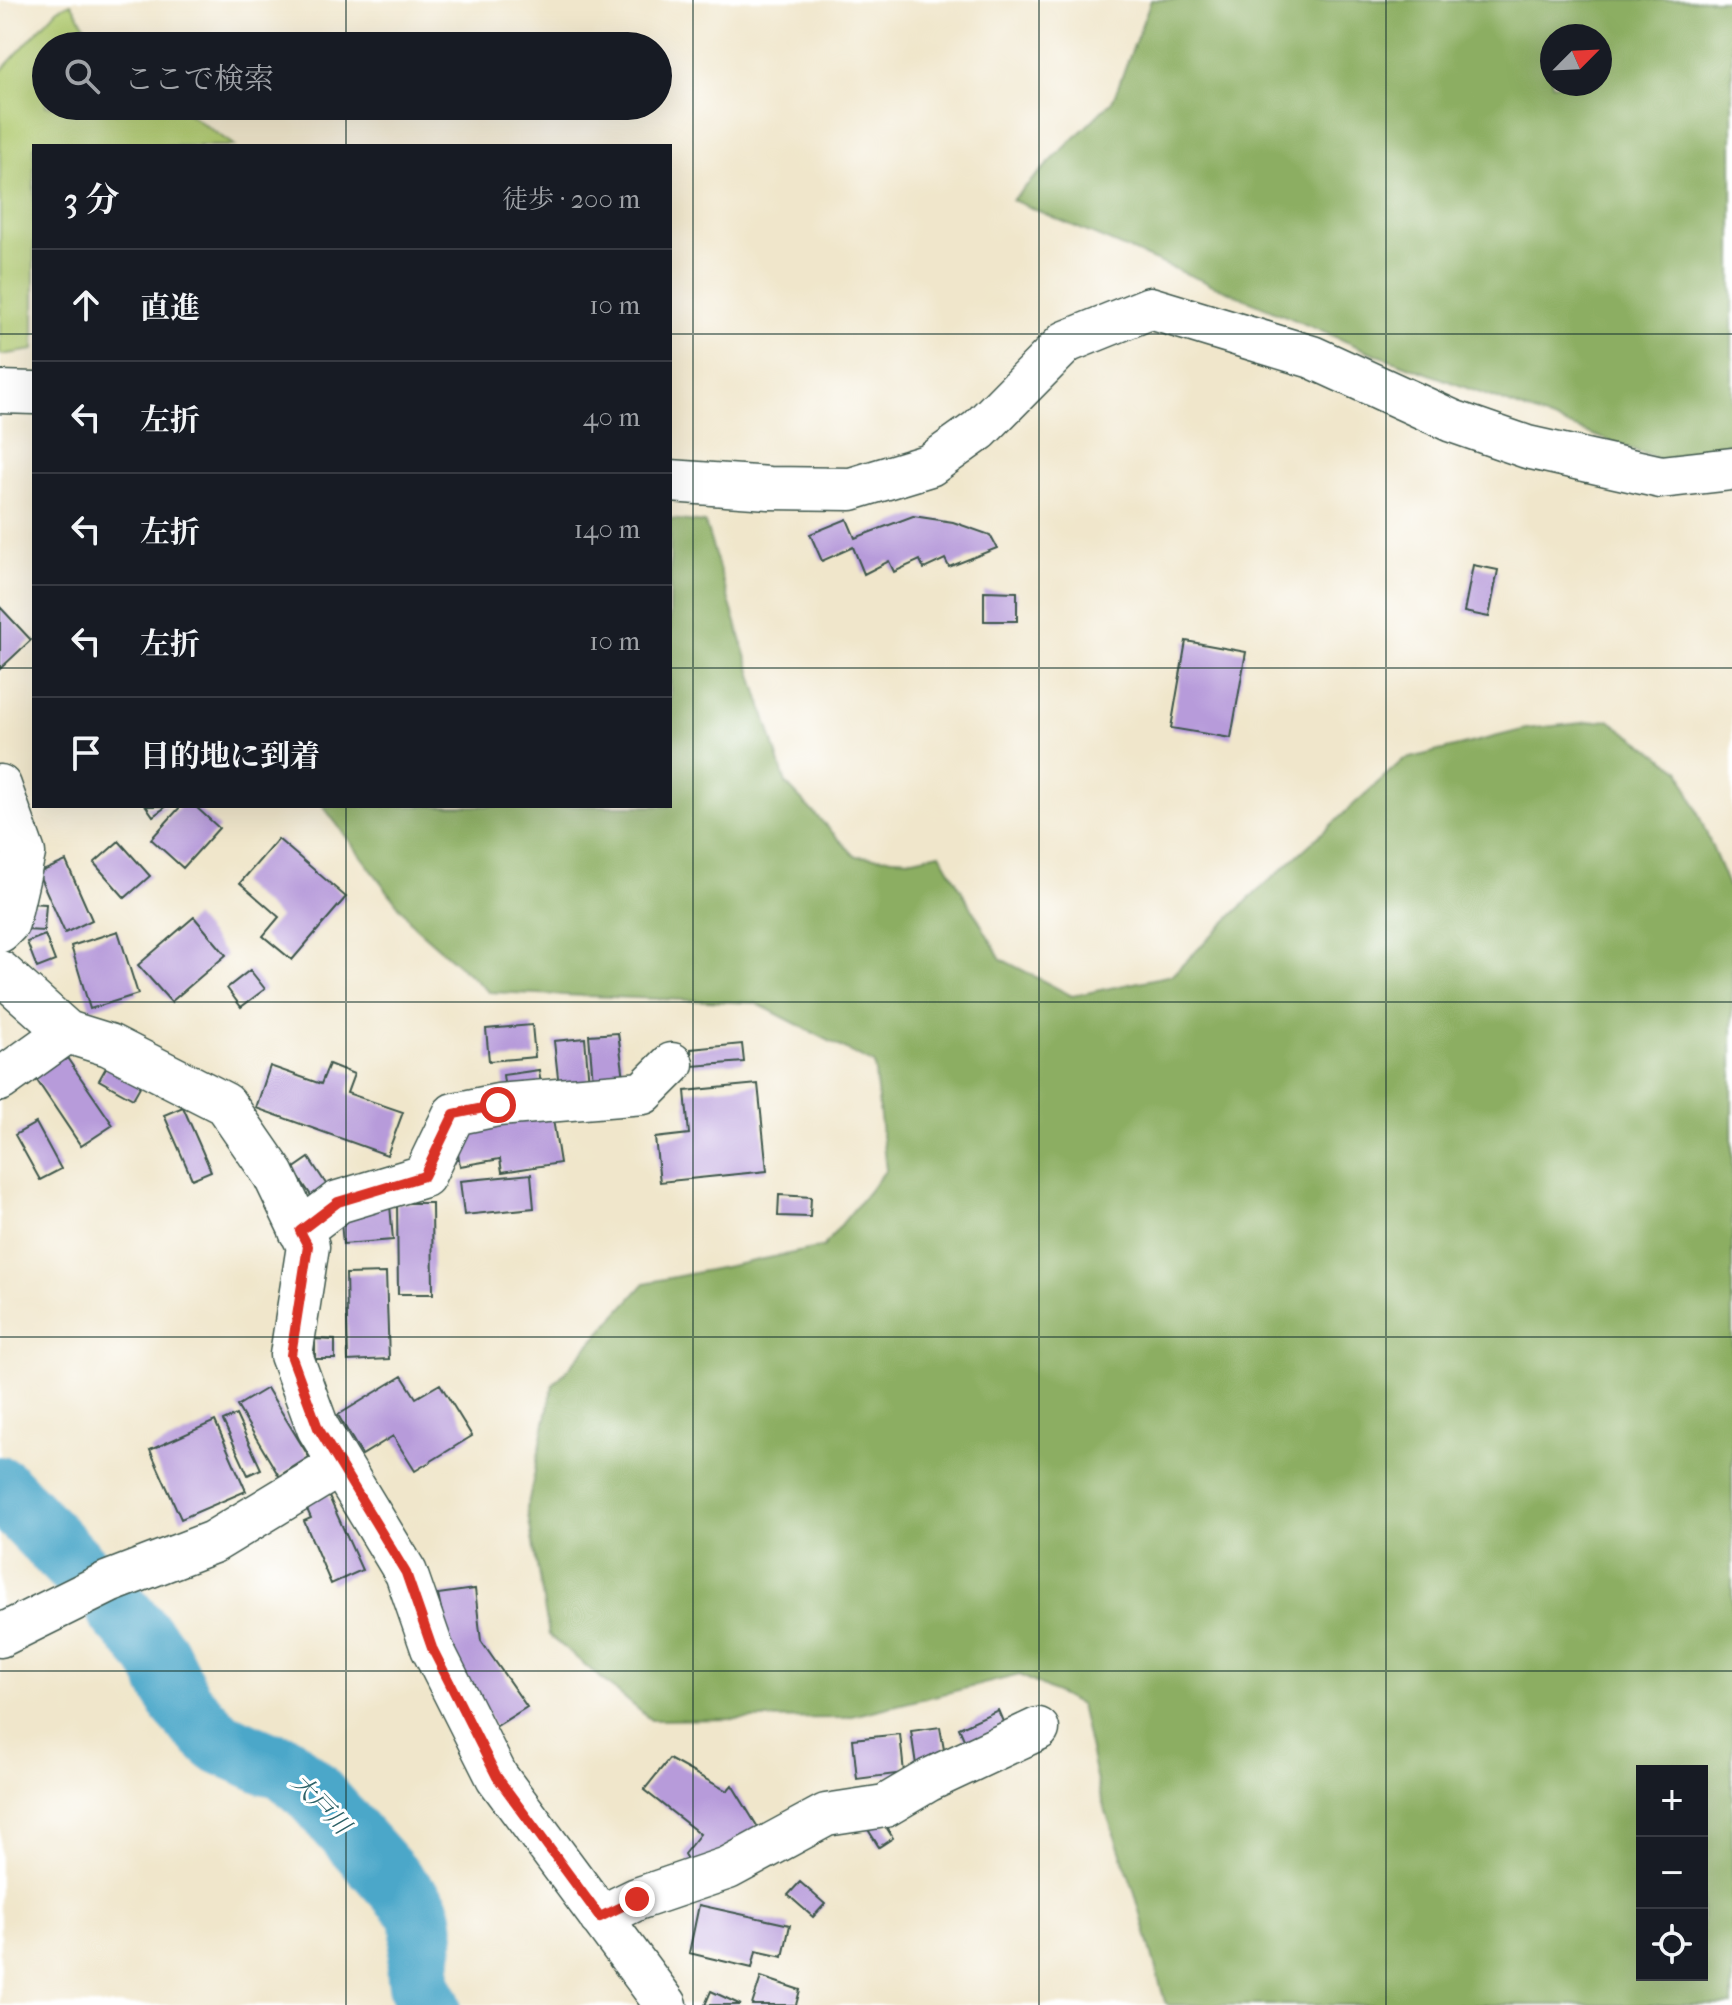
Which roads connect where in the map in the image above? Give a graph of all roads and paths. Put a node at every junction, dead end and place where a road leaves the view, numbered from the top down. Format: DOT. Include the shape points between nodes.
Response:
graph roads {
  1 [pos="0,392"];
  2 [pos="32,393"];
  3 [pos="1732,469"];
  4 [pos="672,481"];
  5 [pos="0,786"];
  6 [pos="0,931"];
  7 [pos="0,972"];
  8 [pos="67,1032"];
  9 [pos="672,1064"];
  10 [pos="0,1080"];
  11 [pos="300,1231"];
  12 [pos="340,1465"];
  13 [pos="0,1636"];
  14 [pos="1038,1729"];
  15 [pos="600,1917"];
  16 [pos="666,2005"];
  1 -- 2 [label="street"];
  3 -- 4 [label="street" via="1661,477 1527,447 1452,421 1312,357 1150,308 1066,342 979,430 930,465 851,489"];
  5 -- 6 [label="street" via="24,853 8,923"];
  7 -- 8 [label="street"];
  8 -- 10 [label="street"];
  8 -- 11 [label="street" via="109,1045 225,1104 274,1175"];
  9 -- 11 [label="street" via="643,1093 498,1105 454,1114 424,1176 338,1202"];
  11 -- 12 [label="street" via="308,1246 291,1355 318,1428"];
  12 -- 13 [label="street" via="213,1542 109,1582"];
  12 -- 15 [label="street" via="406,1573 432,1648 497,1777"];
  14 -- 15 [label="street" via="885,1806 826,1815 728,1868"];
  15 -- 16 [label="street"];
}
